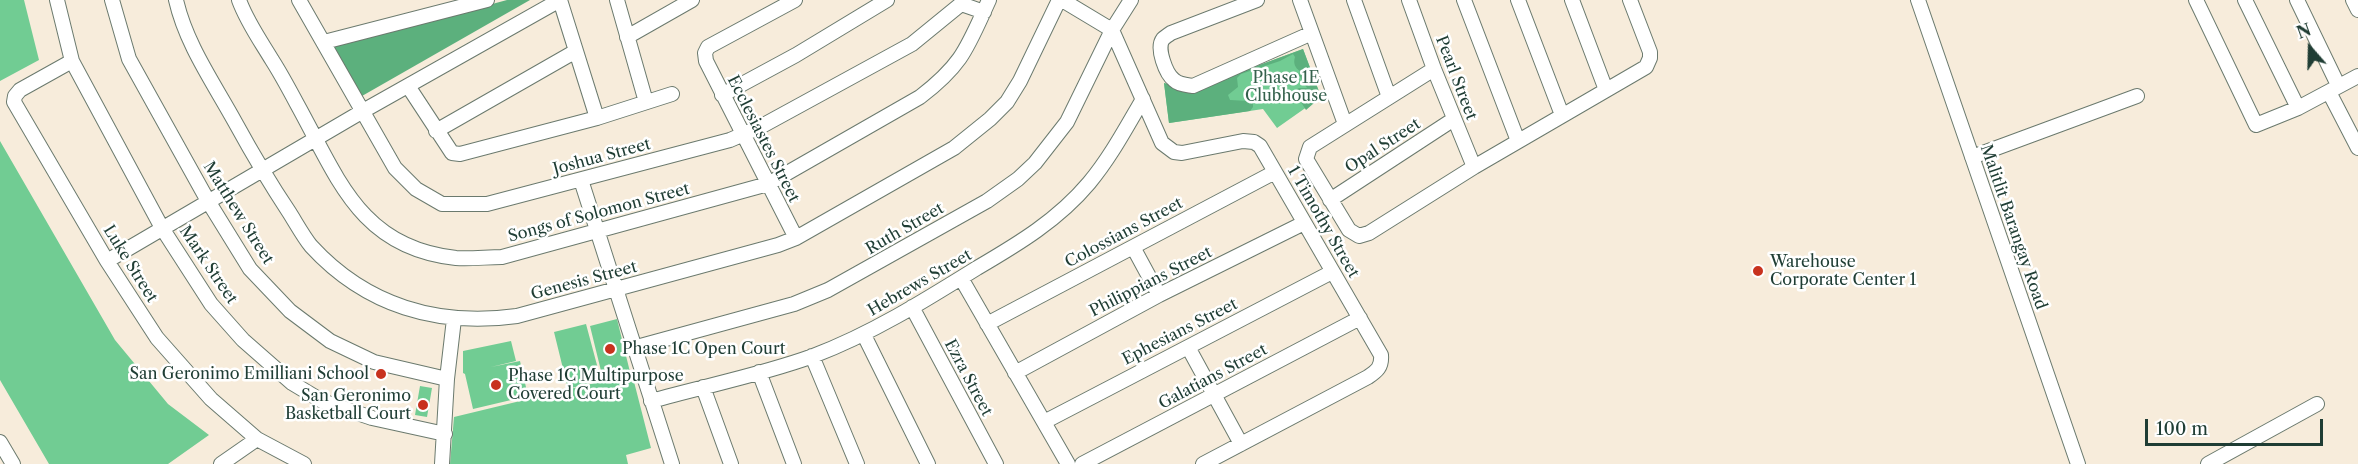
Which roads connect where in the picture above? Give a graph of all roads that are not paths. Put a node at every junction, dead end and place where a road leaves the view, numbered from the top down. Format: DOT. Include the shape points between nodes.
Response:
graph roads {
  1 [pos="57,0"];
  2 [pos="112,0"];
  3 [pos="176,0"];
  4 [pos="239,0"];
  5 [pos="299,0"];
  6 [pos="487,0"];
  7 [pos="560,0"];
  8 [pos="617,0"];
  9 [pos="692,0"];
  10 [pos="795,0"];
  11 [pos="887,0"];
  12 [pos="1060,0"];
  13 [pos="1131,0"];
  14 [pos="1257,0"];
  15 [pos="1300,0"];
  16 [pos="1354,0"];
  17 [pos="1409,0"];
  18 [pos="1464,0"];
  19 [pos="1518,0"];
  20 [pos="1572,0"];
  21 [pos="1630,0"];
  22 [pos="1918,0"];
  23 [pos="2196,0"];
  24 [pos="2245,0"];
  25 [pos="2297,0"];
  26 [pos="2353,0"];
  27 [pos="670,6"];
  28 [pos="987,6"];
  29 [pos="2358,10"];
  30 [pos="1112,30"];
  31 [pos="1312,33"];
  32 [pos="627,38"];
  33 [pos="324,42"];
  34 [pos="576,51"];
  35 [pos="72,61"];
  36 [pos="1434,69"];
  37 [pos="2358,76"];
  38 [pos="408,86"];
  39 [pos="2334,88"];
  40 [pos="1606,90"];
  41 [pos="672,94"];
  42 [pos="722,95"];
  43 [pos="2137,96"];
  44 [pos="1389,97"];
  45 [pos="1143,99"];
  46 [pos="646,102"];
  47 [pos="2298,108"];
  48 [pos="363,111"];
  49 [pos="1562,115"];
  50 [pos="597,118"];
  51 [pos="1454,118"];
  52 [pos="1345,124"];
  53 [pos="436,130"];
  54 [pos="743,135"];
  55 [pos="316,138"];
  56 [pos="2356,139"];
  57 [pos="1518,141"];
  58 [pos="1972,157"];
  59 [pos="1474,167"];
  60 [pos="261,170"];
  61 [pos="1275,172"];
  62 [pos="581,180"];
  63 [pos="768,184"];
  64 [pos="1330,200"];
  65 [pos="208,201"];
  66 [pos="1304,223"];
  67 [pos="162,228"];
  68 [pos="597,230"];
  69 [pos="796,238"];
  70 [pos="1133,247"];
  71 [pos="107,261"];
  72 [pos="1332,272"];
  73 [pos="961,278"];
  74 [pos="616,290"];
  75 [pos="1159,295"];
  76 [pos="912,308"];
  77 [pos="1360,318"];
  78 [pos="454,319"];
  79 [pos="987,324"];
  80 [pos="864,335"];
  81 [pos="1188,347"];
  82 [pos="633,348"];
  83 [pos="812,356"];
  84 [pos="759,372"];
  85 [pos="1015,373"];
  86 [pos="447,379"];
  87 [pos="703,387"];
  88 [pos="1214,395"];
  89 [pos="651,401"];
  90 [pos="2317,404"];
  91 [pos="1044,422"];
  92 [pos="445,434"];
  93 [pos="257,439"];
  94 [pos="1241,444"];
  95 [pos="1,446"];
  96 [pos="670,463"];
  97 [pos="12,464"];
  98 [pos="221,464"];
  99 [pos="304,464"];
  100 [pos="442,464"];
  101 [pos="731,464"];
  102 [pos="794,464"];
  103 [pos="857,464"];
  104 [pos="928,464"];
  105 [pos="996,464"];
  106 [pos="1068,464"];
  107 [pos="1082,464"];
  108 [pos="1203,464"];
  109 [pos="2078,464"];
  110 [pos="2208,464"];
  1 -- 35 [label="street, Mark Street"];
  2 -- 65 [label="street, Matthew Street" via="129,59"];
  3 -- 60 [label="street, Genesis Street" via="187,38"];
  4 -- 55 [label="street, Songs of Solomon Street" via="252,30"];
  5 -- 33 [label="street, Joshua Street"];
  6 -- 33 [label="street"];
  7 -- 34 [label="street"];
  7 -- 38 [label="street"];
  8 -- 32 [label="street"];
  9 -- 27 [label="street"];
  10 -- 42 [label="street, Ecclesiastes Street" via="708,47 706,61"];
  11 -- 42 [label="street"];
  12 -- 30 [label="street"];
  12 -- 69 [label="street, Genesis Street" via="1020,81 990,119 954,148"];
  13 -- 30 [label="street"];
  14 -- 31 [label="street" via="1162,40 1160,48 1173,80 1193,86"];
  15 -- 31 [label="street"];
  16 -- 44 [label="street"];
  17 -- 36 [label="street, Pearl Street"];
  18 -- 57 [label="street"];
  19 -- 49 [label="street"];
  20 -- 40 [label="street"];
  21 -- 40 [label="street" via="1650,52 1649,63"];
  22 -- 58 [label="street, Malitlit Barangay Road"];
  23 -- 47 [label="street" via="2256,125"];
  24 -- 47 [label="street"];
  25 -- 39 [label="street"];
  26 -- 29 [label="street"];
  27 -- 32 [label="street"];
  28 -- 54 [label="street, Joshua Street" via="961,4 912,45"];
  28 -- 63 [label="street, Songs of Solomon Street" via="957,65 920,98"];
  30 -- 45 [label="street, 1 Timothy Street"];
  30 -- 82 [label="street, Ruth Street" via="1067,122 1035,163 987,201 828,290 794,304"];
  31 -- 52 [label="street"];
  32 -- 46 [label="street"];
  33 -- 48 [label="street, Joshua Street"];
  34 -- 50 [label="street"];
  34 -- 53 [label="street"];
  35 -- 67 [label="street, Mark Street"];
  35 -- 71 [label="street, Luke Street" via="20,90 14,102"];
  36 -- 44 [label="street"];
  36 -- 51 [label="street, Pearl Street"];
  37 -- 39 [label="street"];
  38 -- 48 [label="street"];
  38 -- 53 [label="street"];
  39 -- 47 [label="street"];
  39 -- 56 [label="street"];
  40 -- 49 [label="street"];
  41 -- 46 [label="street"];
  42 -- 54 [label="street, Ecclesiastes Street"];
  43 -- 58 [label="street"];
  44 -- 52 [label="street"];
  45 -- 61 [label="street, 1 Timothy Street" via="1162,143 1174,152 1254,142"];
  45 -- 73 [label="street, Hebrews Street" via="1088,184 1062,211 1037,232"];
  46 -- 50 [label="street"];
  48 -- 55 [label="street"];
  48 -- 62 [label="street, Joshua Street" via="395,168 416,189 442,204 487,204"];
  49 -- 57 [label="street"];
  50 -- 53 [label="street" via="460,154 452,153"];
  51 -- 59 [label="street, Pearl Street"];
  51 -- 64 [label="street, Opal Street"];
  52 -- 64 [label="street" via="1310,147 1306,159"];
  54 -- 62 [label="street, Joshua Street"];
  54 -- 63 [label="street, Ecclesiastes Street"];
  55 -- 60 [label="street"];
  55 -- 68 [label="street, Songs of Solomon Street" via="351,202 376,229 431,253 457,258 502,257"];
  57 -- 59 [label="street"];
  58 -- 109 [label="street, Malitlit Barangay Road"];
  59 -- 64 [label="street" via="1359,236 1349,230"];
  60 -- 65 [label="street"];
  60 -- 78 [label="street, Genesis Street" via="310,244 341,276 406,308"];
  61 -- 66 [label="street, 1 Timothy Street"];
  61 -- 70 [label="street, Colossians Street"];
  62 -- 68 [label="street"];
  63 -- 68 [label="street, Songs of Solomon Street"];
  63 -- 69 [label="street, Ecclesiastes Street"];
  65 -- 67 [label="street"];
  65 -- 86 [label="street, Matthew Street" via="250,269 290,311 330,341 374,362"];
  66 -- 72 [label="street, 1 Timothy Street"];
  66 -- 75 [label="street, Philippians Street"];
  67 -- 71 [label="street"];
  67 -- 92 [label="street, Mark Street" via="211,304 243,340 292,383 322,401 372,418"];
  68 -- 74 [label="street"];
  69 -- 74 [label="street, Genesis Street"];
  70 -- 75 [label="street"];
  70 -- 79 [label="street, Colossians Street"];
  71 -- 93 [label="street, Luke Street" via="157,338 211,399"];
  72 -- 77 [label="street, 1 Timothy Street"];
  72 -- 81 [label="street, Ephesians Street"];
  73 -- 76 [label="street, Hebrews Street"];
  73 -- 79 [label="street"];
  74 -- 78 [label="street, Genesis Street" via="517,316"];
  74 -- 82 [label="street"];
  75 -- 85 [label="street, Philippians Street"];
  76 -- 80 [label="street, Hebrews Street"];
  76 -- 105 [label="street, Ezra Street"];
  77 -- 88 [label="street, Galatians Street"];
  77 -- 94 [label="street, 1 Timothy Street" via="1381,355 1377,371"];
  78 -- 86 [label="street"];
  79 -- 85 [label="street"];
  80 -- 83 [label="street, Hebrews Street"];
  80 -- 104 [label="street"];
  81 -- 88 [label="street"];
  81 -- 91 [label="street, Ephesians Street"];
  82 -- 89 [label="street"];
  83 -- 84 [label="street, Hebrews Street"];
  83 -- 103 [label="street"];
  84 -- 87 [label="street, Hebrews Street"];
  84 -- 102 [label="street"];
  85 -- 91 [label="street"];
  86 -- 92 [label="street"];
  87 -- 89 [label="street, Hebrews Street"];
  87 -- 101 [label="street"];
  88 -- 94 [label="street"];
  88 -- 107 [label="street, Galatians Street"];
  89 -- 96 [label="street"];
  90 -- 110 [label="street"];
  91 -- 106 [label="street"];
  92 -- 100 [label="street"];
  93 -- 98 [label="street"];
  93 -- 99 [label="street, Luke Street"];
  94 -- 108 [label="street, 1 Timothy Street"];
  95 -- 97 [label="street"];
}
